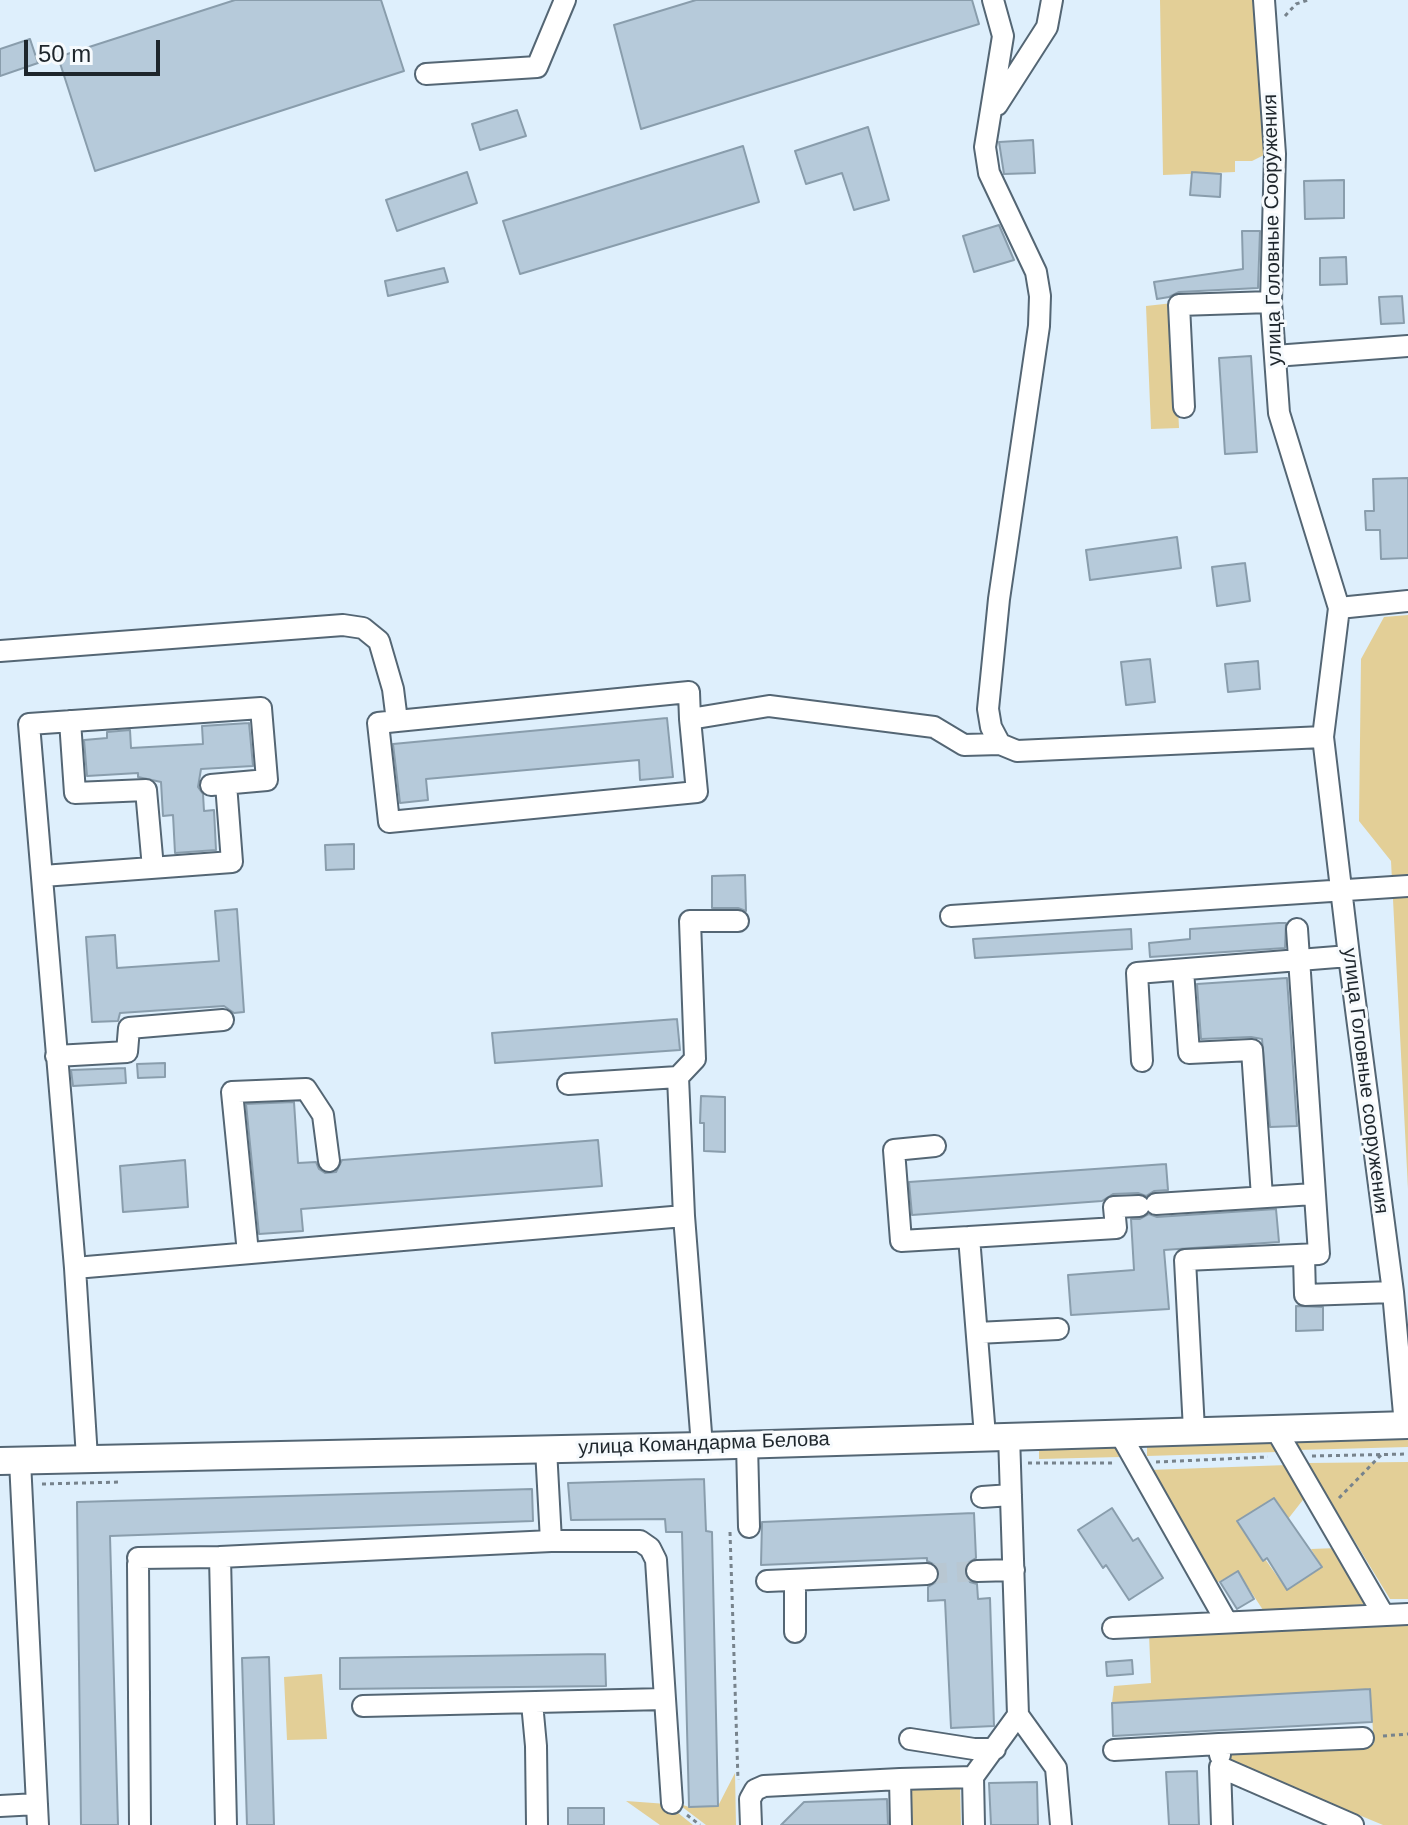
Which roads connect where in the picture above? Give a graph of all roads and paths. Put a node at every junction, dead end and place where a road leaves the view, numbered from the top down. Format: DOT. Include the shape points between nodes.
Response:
graph roads {
  1 [pos="565,0"];
  2 [pos="993,0"];
  3 [pos="1052,0"];
  4 [pos="1264,0"];
  5 [pos="426,74"];
  6 [pos="992,112"];
  7 [pos="1271,302"];
  8 [pos="1408,346"];
  9 [pos="1275,356"];
  10 [pos="1184,407"];
  11 [pos="1408,601"];
  12 [pos="1339,608"];
  13 [pos="0,651"];
  14 [pos="690,719"];
  15 [pos="70,721"];
  16 [pos="397,721"];
  17 [pos="1323,737"];
  18 [pos="1000,744"];
  19 [pos="153,868"];
  20 [pos="43,876"];
  21 [pos="1408,886"];
  22 [pos="1341,892"];
  23 [pos="951,916"];
  24 [pos="738,921"];
  25 [pos="1297,929"];
  26 [pos="1349,956"];
  27 [pos="1299,961"];
  28 [pos="1183,970"];
  29 [pos="223,1020"];
  30 [pos="56,1056"];
  31 [pos="1142,1061"];
  32 [pos="678,1077"];
  33 [pos="568,1084"];
  34 [pos="935,1146"];
  35 [pos="329,1161"];
  36 [pos="1314,1194"];
  37 [pos="1262,1197"];
  38 [pos="684,1216"];
  39 [pos="969,1237"];
  40 [pos="248,1253"];
  41 [pos="1304,1256"];
  42 [pos="75,1268"];
  43 [pos="1399,1268"];
  44 [pos="1393,1292"];
  45 [pos="1058,1329"];
  46 [pos="977,1333"];
  47 [pos="1406,1425"];
  48 [pos="1275,1428"];
  49 [pos="1194,1430"];
  50 [pos="1119,1432"];
  51 [pos="1001,1443"];
  52 [pos="747,1444"];
  53 [pos="702,1446"];
  54 [pos="546,1449"];
  55 [pos="1408,1454"];
  56 [pos="1381,1455"];
  57 [pos="1292,1456"];
  58 [pos="87,1458"];
  59 [pos="10,1461"];
  60 [pos="1135,1463"];
  61 [pos="1011,1495"];
  62 [pos="982,1497"];
  63 [pos="1325,1513"];
  64 [pos="749,1527"];
  65 [pos="551,1541"];
  66 [pos="731,1549"];
  67 [pos="220,1557"];
  68 [pos="1014,1570"];
  69 [pos="977,1571"];
  70 [pos="927,1574"];
  71 [pos="795,1580"];
  72 [pos="767,1581"];
  73 [pos="1383,1614"];
  74 [pos="1408,1614"];
  75 [pos="1226,1621"];
  76 [pos="1113,1628"];
  77 [pos="795,1632"];
  78 [pos="665,1699"];
  79 [pos="532,1703"];
  80 [pos="363,1706"];
  81 [pos="1018,1715"];
  82 [pos="1408,1734"];
  83 [pos="1370,1737"];
  84 [pos="910,1739"];
  85 [pos="1219,1744"];
  86 [pos="995,1749"];
  87 [pos="1114,1750"];
  88 [pos="1220,1767"];
  89 [pos="973,1777"];
  90 [pos="738,1779"];
  91 [pos="900,1779"];
  92 [pos="672,1803"];
  93 [pos="0,1806"];
  94 [pos="37,1815"];
  95 [pos="537,1824"];
  96 [pos="1347,1824"];
  97 [pos="140,1825"];
  98 [pos="226,1825"];
  99 [pos="751,1825"];
  100 [pos="901,1825"];
  101 [pos="974,1825"];
  102 [pos="1061,1825"];
  103 [pos="1222,1825"];
  1 -- 5 [label="street" via="537,67"];
  2 -- 6 [label="street" via="1003,36"];
  3 -- 6 [label="street" via="1047,27"];
  4 -- 7 [label="street, улица Головные Сооружения" via="1275,154"];
  6 -- 18 [label="street" via="985,147 989,173 1036,272 1040,296 988,709"];
  7 -- 9 [label="street, улица Головные Сооружения"];
  7 -- 10 [label="street" via="1179,305"];
  8 -- 9 [label="street"];
  9 -- 12 [label="street, улица Головные Сооружения" via="1279,413"];
  11 -- 12 [label="street"];
  12 -- 17 [label="street, улица Головные Сооружения"];
  13 -- 16 [label="street" via="343,625 363,628 379,641"];
  14 -- 16 [label="street" via="689,692"];
  14 -- 16 [label="street" via="697,792 389,822 378,723"];
  14 -- 18 [label="street" via="769,706 934,727 964,745"];
  15 -- 19 [label="street" via="75,793 146,790"];
  15 -- 19 [label="street" via="261,708 267,780 219,785 232,862"];
  15 -- 20 [label="street" via="29,724"];
  17 -- 18 [label="street" via="1017,751"];
  17 -- 22 [label="street, улица Головные сооружения"];
  19 -- 20 [label="street"];
  20 -- 30 [label="street"];
  21 -- 22 [label="street"];
  22 -- 23 [label="street"];
  22 -- 26 [label="street, улица Головные сооружения"];
  24 -- 32 [label="street" via="690,921 695,1059"];
  25 -- 27 [label="street"];
  26 -- 27 [label="street"];
  26 -- 43 [label="street, улица Головные сооружения"];
  27 -- 28 [label="street"];
  27 -- 36 [label="street"];
  28 -- 31 [label="street" via="1137,973"];
  28 -- 37 [label="street" via="1189,1053 1252,1050"];
  29 -- 30 [label="street" via="129,1028 127,1052"];
  30 -- 42 [label="street"];
  32 -- 33 [label="street"];
  32 -- 38 [label="street"];
  34 -- 39 [label="street" via="894,1150 901,1241"];
  35 -- 40 [label="street" via="323,1115 306,1089 232,1092"];
  36 -- 37 [label="street"];
  36 -- 41 [label="street" via="1319,1254"];
  37 -- 39 [label="street" via="1114,1207 1116,1228"];
  38 -- 40 [label="street"];
  38 -- 53 [label="street"];
  39 -- 46 [label="street"];
  40 -- 42 [label="street"];
  41 -- 44 [label="street" via="1305,1295"];
  41 -- 49 [label="street" via="1185,1260"];
  42 -- 58 [label="street"];
  43 -- 44 [label="street, улица Головные сооружения"];
  44 -- 47 [label="street, улица Головные сооружения"];
  45 -- 46 [label="street"];
  46 -- 51 [label="street"];
  47 -- 48 [label="main road, улица Командарма Белова"];
  48 -- 49 [label="main road, улица Командарма Белова"];
  48 -- 57 [label="street"];
  49 -- 50 [label="main road, улица Командарма Белова"];
  50 -- 51 [label="main road, улица Командарма Белова"];
  50 -- 60 [label="street"];
  51 -- 52 [label="main road, улица Командарма Белова"];
  51 -- 60 [label="path" via="1032,1464"];
  51 -- 61 [label="street"];
  52 -- 53 [label="main road, улица Командарма Белова"];
  52 -- 64 [label="street"];
  53 -- 54 [label="main road, улица Командарма Белова"];
  54 -- 58 [label="main road, улица Командарма Белова"];
  54 -- 65 [label="street"];
  55 -- 56 [label="path"];
  56 -- 57 [label="path"];
  56 -- 63 [label="path"];
  57 -- 60 [label="path"];
  57 -- 63 [label="street"];
  58 -- 59 [label="main road, улица Командарма Белова"];
  59 -- 94 [label="street"];
  60 -- 75 [label="street"];
  61 -- 62 [label="street"];
  61 -- 68 [label="street"];
  63 -- 73 [label="street"];
  65 -- 67 [label="street"];
  65 -- 78 [label="street" via="640,1541 650,1548 656,1560"];
  66 -- 90 [label="path"];
  67 -- 97 [label="street" via="138,1561"];
  67 -- 98 [label="street"];
  68 -- 69 [label="street"];
  68 -- 81 [label="street"];
  70 -- 71 [label="street"];
  71 -- 72 [label="street"];
  71 -- 77 [label="street"];
  73 -- 74 [label="street"];
  73 -- 75 [label="street"];
  75 -- 76 [label="street"];
  78 -- 79 [label="street"];
  78 -- 92 [label="street"];
  79 -- 80 [label="street"];
  79 -- 95 [label="street"];
  81 -- 86 [label="street"];
  81 -- 102 [label="street" via="1056,1768"];
  82 -- 83 [label="path"];
  83 -- 85 [label="street"];
  84 -- 86 [label="street"];
  85 -- 87 [label="street"];
  85 -- 88 [label="street"];
  86 -- 89 [label="street"];
  88 -- 96 [label="street"];
  88 -- 103 [label="street"];
  89 -- 91 [label="street"];
  89 -- 101 [label="street"];
  91 -- 99 [label="street" via="764,1786 750,1799"];
  91 -- 100 [label="street"];
  93 -- 94 [label="street"];
}
